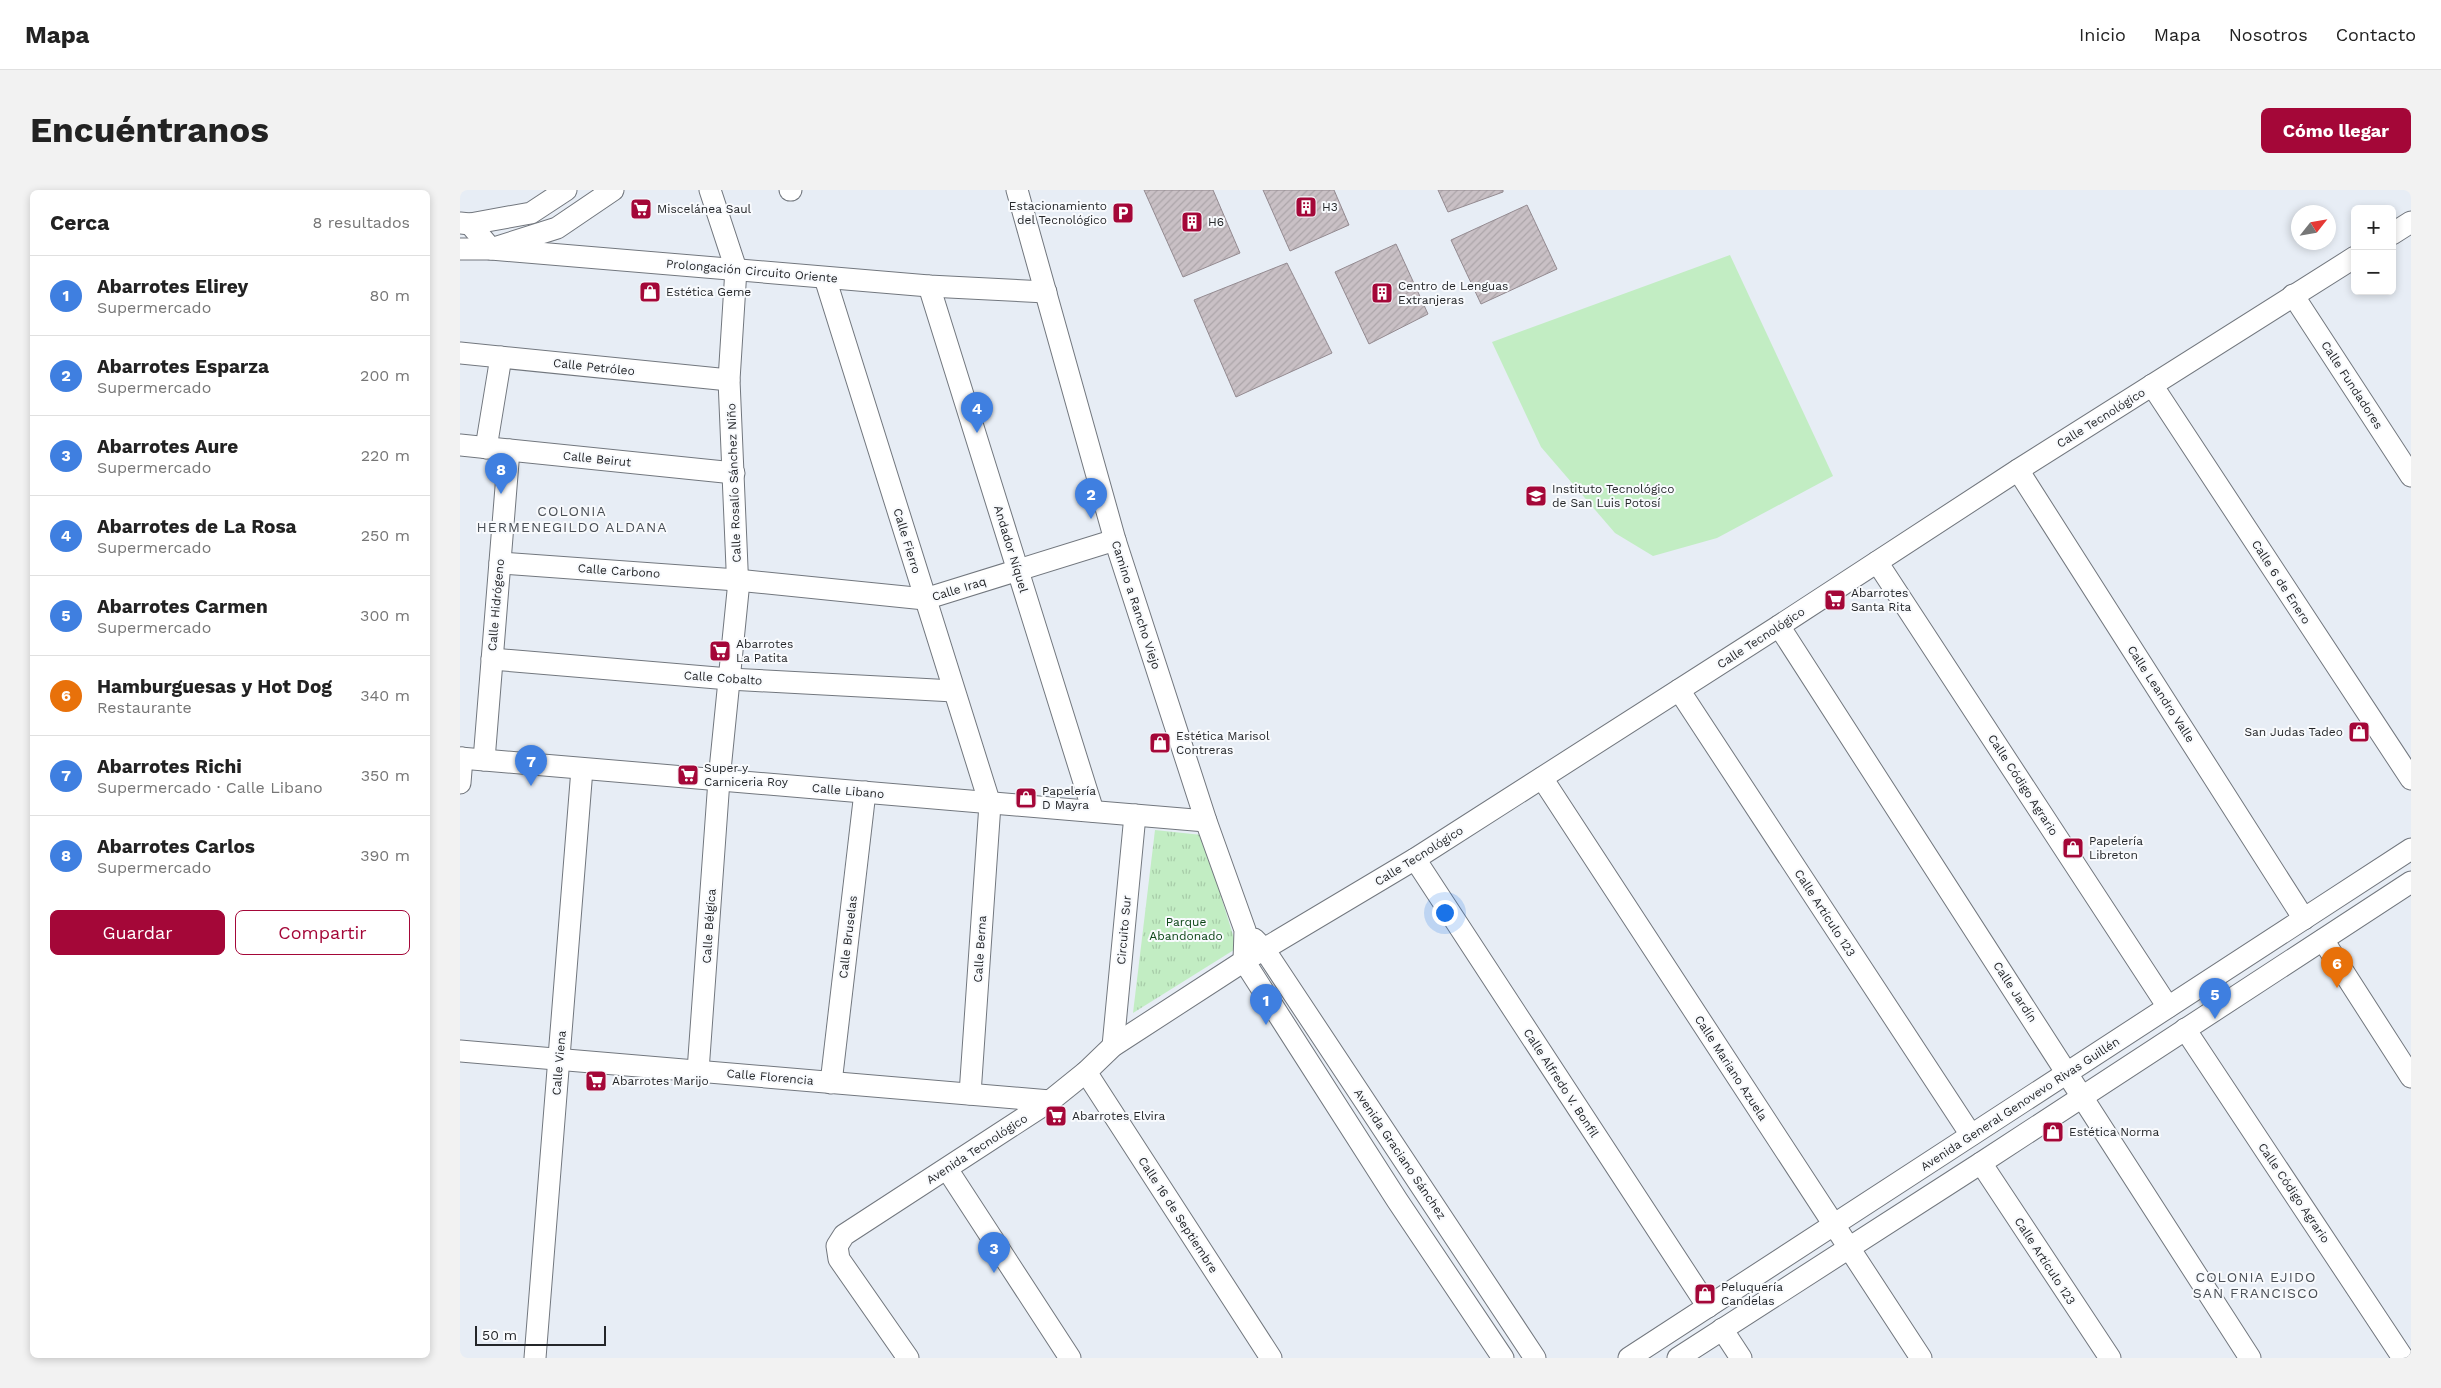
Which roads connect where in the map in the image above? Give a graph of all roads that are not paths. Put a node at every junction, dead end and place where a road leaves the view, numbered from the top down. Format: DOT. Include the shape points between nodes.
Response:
graph roads {
  1 [pos="566,190"];
  2 [pos="710,190"];
  3 [pos="1016,190"];
  4 [pos="604,193"];
  5 [pos="2411,222"];
  6 [pos="465,223"];
  7 [pos="2396,231"];
  8 [pos="460,249"];
  9 [pos="490,249"];
  10 [pos="2351,259"];
  11 [pos="736,269"];
  12 [pos="825,278"];
  13 [pos="928,286"];
  14 [pos="1046,292"];
  15 [pos="2293,295"];
  16 [pos="460,353"];
  17 [pos="501,357"];
  18 [pos="729,380"];
  19 [pos="2152,385"];
  20 [pos="460,445"];
  21 [pos="486,448"];
  22 [pos="509,450"];
  23 [pos="2018,470"];
  24 [pos="734,473"];
  25 [pos="2411,476"];
  26 [pos="1115,540"];
  27 [pos="1877,562"];
  28 [pos="500,563"];
  29 [pos="1018,571"];
  30 [pos="738,580"];
  31 [pos="925,599"];
  32 [pos="1780,626"];
  33 [pos="492,659"];
  34 [pos="729,679"];
  35 [pos="1680,690"];
  36 [pos="954,691"];
  37 [pos="461,758"];
  38 [pos="484,760"];
  39 [pos="582,768"];
  40 [pos="1542,778"];
  41 [pos="2411,779"];
  42 [pos="720,780"];
  43 [pos="460,783"];
  44 [pos="865,792"];
  45 [pos="990,804"];
  46 [pos="1093,811"];
  47 [pos="1134,815"];
  48 [pos="1206,821"];
  49 [pos="2411,849"];
  50 [pos="1415,859"];
  51 [pos="2411,882"];
  52 [pos="2304,918"];
  53 [pos="1245,930"];
  54 [pos="2322,940"];
  55 [pos="1264,949"];
  56 [pos="1244,961"];
  57 [pos="2168,1007"];
  58 [pos="2185,1029"];
  59 [pos="1113,1046"];
  60 [pos="460,1051"];
  61 [pos="559,1060"];
  62 [pos="698,1071"];
  63 [pos="1086,1072"];
  64 [pos="2067,1073"];
  65 [pos="2411,1077"];
  66 [pos="832,1083"];
  67 [pos="970,1094"];
  68 [pos="2082,1096"];
  69 [pos="1050,1101"];
  70 [pos="1971,1135"];
  71 [pos="1981,1163"];
  72 [pos="947,1168"];
  73 [pos="1420,1183"];
  74 [pos="1396,1200"];
  75 [pos="1834,1225"];
  76 [pos="1849,1247"];
  77 [pos="1708,1307"];
  78 [pos="1722,1329"];
  79 [pos="535,1358"];
  80 [pos="908,1358"];
  81 [pos="1070,1358"];
  82 [pos="1271,1358"];
  83 [pos="1503,1358"];
  84 [pos="1535,1358"];
  85 [pos="1629,1358"];
  86 [pos="1678,1358"];
  87 [pos="1741,1358"];
  88 [pos="1921,1358"];
  89 [pos="2110,1358"];
  90 [pos="2250,1358"];
  91 [pos="2403,1358"];
  1 -- 6 [label="street" via="531,213"];
  2 -- 11 [label="street, Calle Rosalío Sánchez Niño"];
  3 -- 14 [label="street, Camino a Rancho Viejo"];
  4 -- 9 [label="street" via="557,228"];
  5 -- 7 [label="street"];
  6 -- 9 [label="street"];
  8 -- 9 [label="street"];
  9 -- 11 [label="street, Prolongación Circuito Oriente"];
  10 -- 15 [label="street, Calle Tecnológico"];
  11 -- 12 [label="street, Prolongación Circuito Oriente"];
  11 -- 18 [label="street, Calle Rosalío Sánchez Niño"];
  12 -- 13 [label="street, Prolongación Circuito Oriente"];
  12 -- 31 [label="street, Calle Fierro"];
  13 -- 14 [label="street, Prolongación Circuito Oriente"];
  13 -- 29 [label="street, Andador Níquel"];
  14 -- 26 [label="street, Camino a Rancho Viejo"];
  15 -- 19 [label="street, Calle Tecnológico"];
  15 -- 25 [label="street, Calle Fundadores"];
  16 -- 17 [label="street, Calle Petróleo"];
  17 -- 18 [label="street, Calle Petróleo"];
  17 -- 21 [label="street"];
  18 -- 24 [label="street, Calle Rosalío Sánchez Niño"];
  19 -- 23 [label="street, Calle Tecnológico"];
  19 -- 41 [label="street, Calle 6 de Enero"];
  20 -- 21 [label="street, Calle Beirut"];
  21 -- 22 [label="street, Calle Beirut"];
  22 -- 24 [label="street, Calle Beirut"];
  22 -- 28 [label="street, Calle Hidrógeno"];
  23 -- 27 [label="street, Calle Tecnológico"];
  23 -- 52 [label="street, Calle Leandro Valle"];
  24 -- 30 [label="street, Calle Rosalío Sánchez Niño"];
  26 -- 29 [label="street, Calle Iraq"];
  26 -- 48 [label="street, Camino a Rancho Viejo"];
  27 -- 32 [label="street, Calle Tecnológico"];
  27 -- 57 [label="street, Calle Código Agrario"];
  28 -- 30 [label="street, Calle Carbono"];
  28 -- 33 [label="street, Calle Hidrógeno"];
  29 -- 31 [label="street, Calle Iraq"];
  29 -- 46 [label="street, Andador Níquel"];
  30 -- 31 [label="street, Calle Iraq"];
  30 -- 34 [label="street, Calle Rosalío Sánchez Niño"];
  31 -- 36 [label="street, Calle Fierro"];
  32 -- 35 [label="street, Calle Tecnológico"];
  32 -- 64 [label="street, Calle Jardín"];
  33 -- 34 [label="street, Calle Cobalto"];
  33 -- 38 [label="street, Calle Hidrógeno"];
  34 -- 36 [label="street, Calle Cobalto"];
  34 -- 42 [label="street, Calle Rosalío Sánchez Niño"];
  35 -- 40 [label="street, Calle Tecnológico"];
  35 -- 70 [label="street, Calle Artículo 123"];
  36 -- 45 [label="street, Calle Fierro"];
  37 -- 38 [label="street, Calle Libano"];
  37 -- 43 [label="street"];
  38 -- 39 [label="street, Calle Libano"];
  39 -- 42 [label="street, Calle Libano"];
  39 -- 61 [label="street, Calle Viena"];
  40 -- 50 [label="street, Calle Tecnológico"];
  40 -- 75 [label="street, Calle Mariano Azuela"];
  42 -- 44 [label="street, Calle Libano"];
  42 -- 62 [label="street, Calle Bélgica"];
  44 -- 45 [label="street, Calle Libano"];
  44 -- 66 [label="street, Calle Bruselas"];
  45 -- 46 [label="street, Calle Libano"];
  45 -- 67 [label="street, Calle Berna"];
  46 -- 47 [label="street, Calle Libano"];
  47 -- 48 [label="street, Calle Libano"];
  47 -- 59 [label="street, Circuito Sur"];
  48 -- 53 [label="street, Camino a Rancho Viejo"];
  49 -- 52 [label="street, Avenida General Genovevo Rivas Guillén"];
  50 -- 55 [label="street, Calle Tecnológico"];
  50 -- 77 [label="street, Calle Alfredo V. Bonfil"];
  51 -- 54 [label="street"];
  52 -- 57 [label="street, Avenida General Genovevo Rivas Guillén"];
  53 -- 55 [label="street, Camino a Rancho Viejo"];
  53 -- 56 [label="street, Camino a Rancho Viejo"];
  54 -- 58 [label="street"];
  54 -- 65 [label="street"];
  55 -- 56 [label="street, Avenida Tecnológico"];
  55 -- 73 [label="street, Avenida Graciano Sánchez"];
  56 -- 59 [label="street, Avenida Tecnológico"];
  56 -- 74 [label="street"];
  57 -- 64 [label="street, Avenida General Genovevo Rivas Guillén"];
  58 -- 68 [label="street"];
  58 -- 91 [label="street, Calle Código Agrario"];
  59 -- 63 [label="street, Avenida Tecnológico"];
  60 -- 61 [label="street, Calle Florencia"];
  61 -- 62 [label="street, Calle Florencia"];
  61 -- 79 [label="street, Calle Viena"];
  62 -- 66 [label="street, Calle Florencia"];
  63 -- 69 [label="street, Avenida Tecnológico"];
  63 -- 82 [label="street, Calle 16 de Septiembre"];
  64 -- 68 [label="street, Calle Jardín"];
  64 -- 70 [label="street, Avenida General Genovevo Rivas Guillén"];
  66 -- 67 [label="street, Calle Florencia"];
  67 -- 69 [label="street, Calle Florencia"];
  68 -- 71 [label="street"];
  68 -- 90 [label="street, Calle Jardín"];
  69 -- 72 [label="street, Avenida Tecnológico"];
  70 -- 75 [label="street, Avenida General Genovevo Rivas Guillén"];
  71 -- 76 [label="street"];
  71 -- 89 [label="street, Calle Artículo 123"];
  72 -- 80 [label="street, Avenida Tecnológico" via="844,1235 836,1246 839,1259"];
  72 -- 81 [label="street"];
  73 -- 74 [label="street"];
  73 -- 84 [label="street, Avenida Graciano Sánchez"];
  74 -- 83 [label="street"];
  75 -- 76 [label="street, Calle Mariano Azuela"];
  75 -- 77 [label="street, Avenida General Genovevo Rivas Guillén"];
  76 -- 78 [label="street"];
  76 -- 88 [label="street, Calle Mariano Azuela"];
  77 -- 85 [label="street, Avenida General Genovevo Rivas Guillén"];
  78 -- 86 [label="street"];
  78 -- 87 [label="street"];
}
